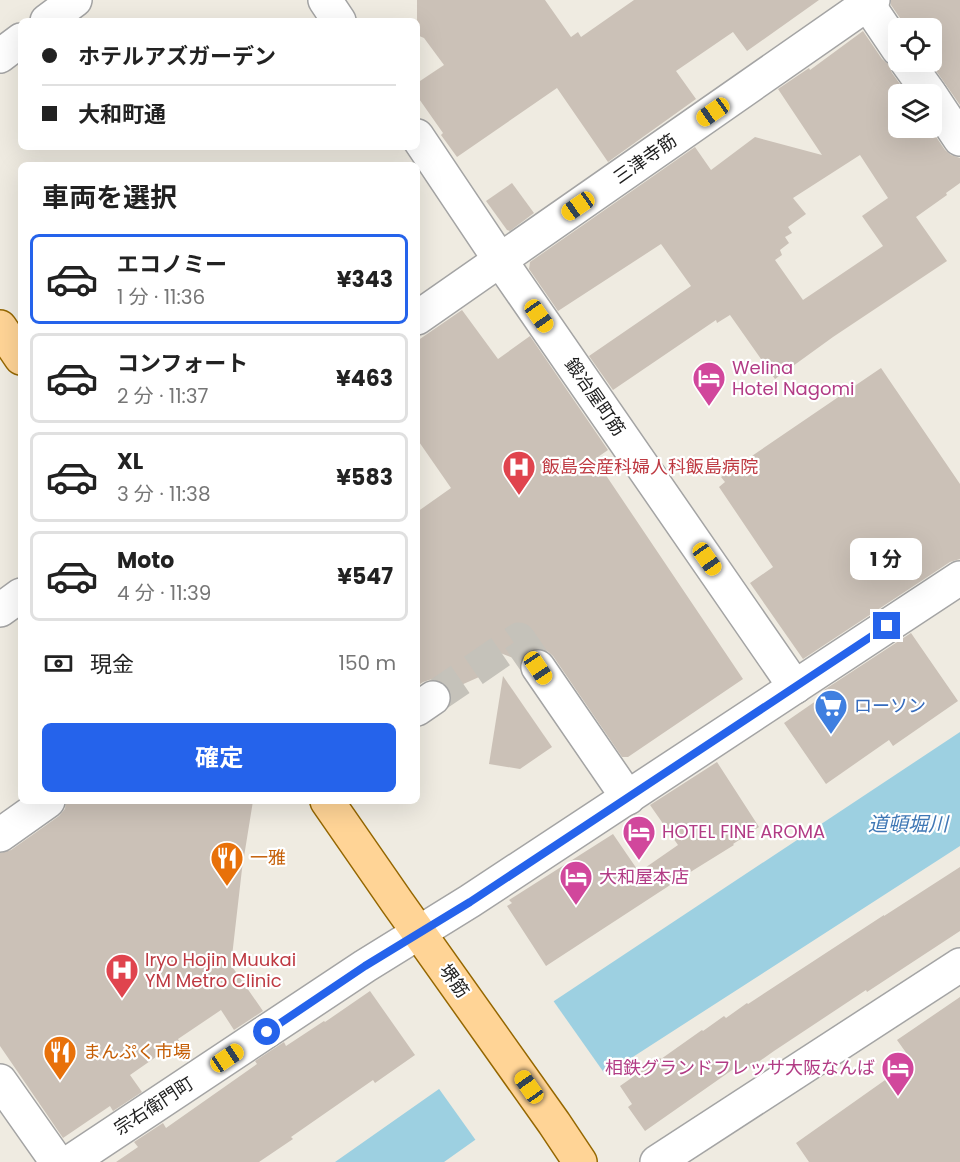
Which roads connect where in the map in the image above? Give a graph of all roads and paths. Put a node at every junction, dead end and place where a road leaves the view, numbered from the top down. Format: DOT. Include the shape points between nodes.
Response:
graph roads {
  1 [pos="75,0"];
  2 [pos="325,0"];
  3 [pos="868,1"];
  4 [pos="51,18"];
  5 [pos="337,18"];
  6 [pos="888,33"];
  7 [pos="18,42"];
  8 [pos="0,56"];
  9 [pos="942,112"];
  10 [pos="960,139"];
  11 [pos="420,140"];
  12 [pos="500,260"];
  13 [pos="420,316"];
  14 [pos="0,327"];
  15 [pos="18,354"];
  16 [pos="960,578"];
  17 [pos="18,597"];
  18 [pos="0,610"];
  19 [pos="538,668"];
  20 [pos="795,687"];
  21 [pos="628,798"];
  22 [pos="44,804"];
  23 [pos="329,804"];
  24 [pos="0,834"];
  25 [pos="419,933"];
  26 [pos="960,965"];
  27 [pos="0,1081"];
  28 [pos="57,1162"];
  29 [pos="70,1162"];
  30 [pos="580,1162"];
  31 [pos="657,1162"];
  1 -- 4 [label="street"];
  2 -- 5 [label="street"];
  3 -- 6 [label="street"];
  3 -- 12 [label="street, 三津寺筋"];
  7 -- 8 [label="street"];
  9 -- 10 [label="street"];
  11 -- 12 [label="street, 鍛冶屋町筋"];
  12 -- 13 [label="street, 三津寺筋"];
  12 -- 20 [label="street, 鍛冶屋町筋"];
  14 -- 15 [label="main road"];
  16 -- 20 [label="street, 宗右衛門町"];
  17 -- 18 [label="street"];
  19 -- 21 [label="street"];
  20 -- 21 [label="street, 宗右衛門町"];
  21 -- 25 [label="street, 宗右衛門町"];
  22 -- 24 [label="street"];
  23 -- 25 [label="main road, 堺筋"];
  25 -- 29 [label="street, 宗右衛門町"];
  25 -- 30 [label="main road, 堺筋"];
  26 -- 31 [label="street"];
  27 -- 28 [label="street"];
}
